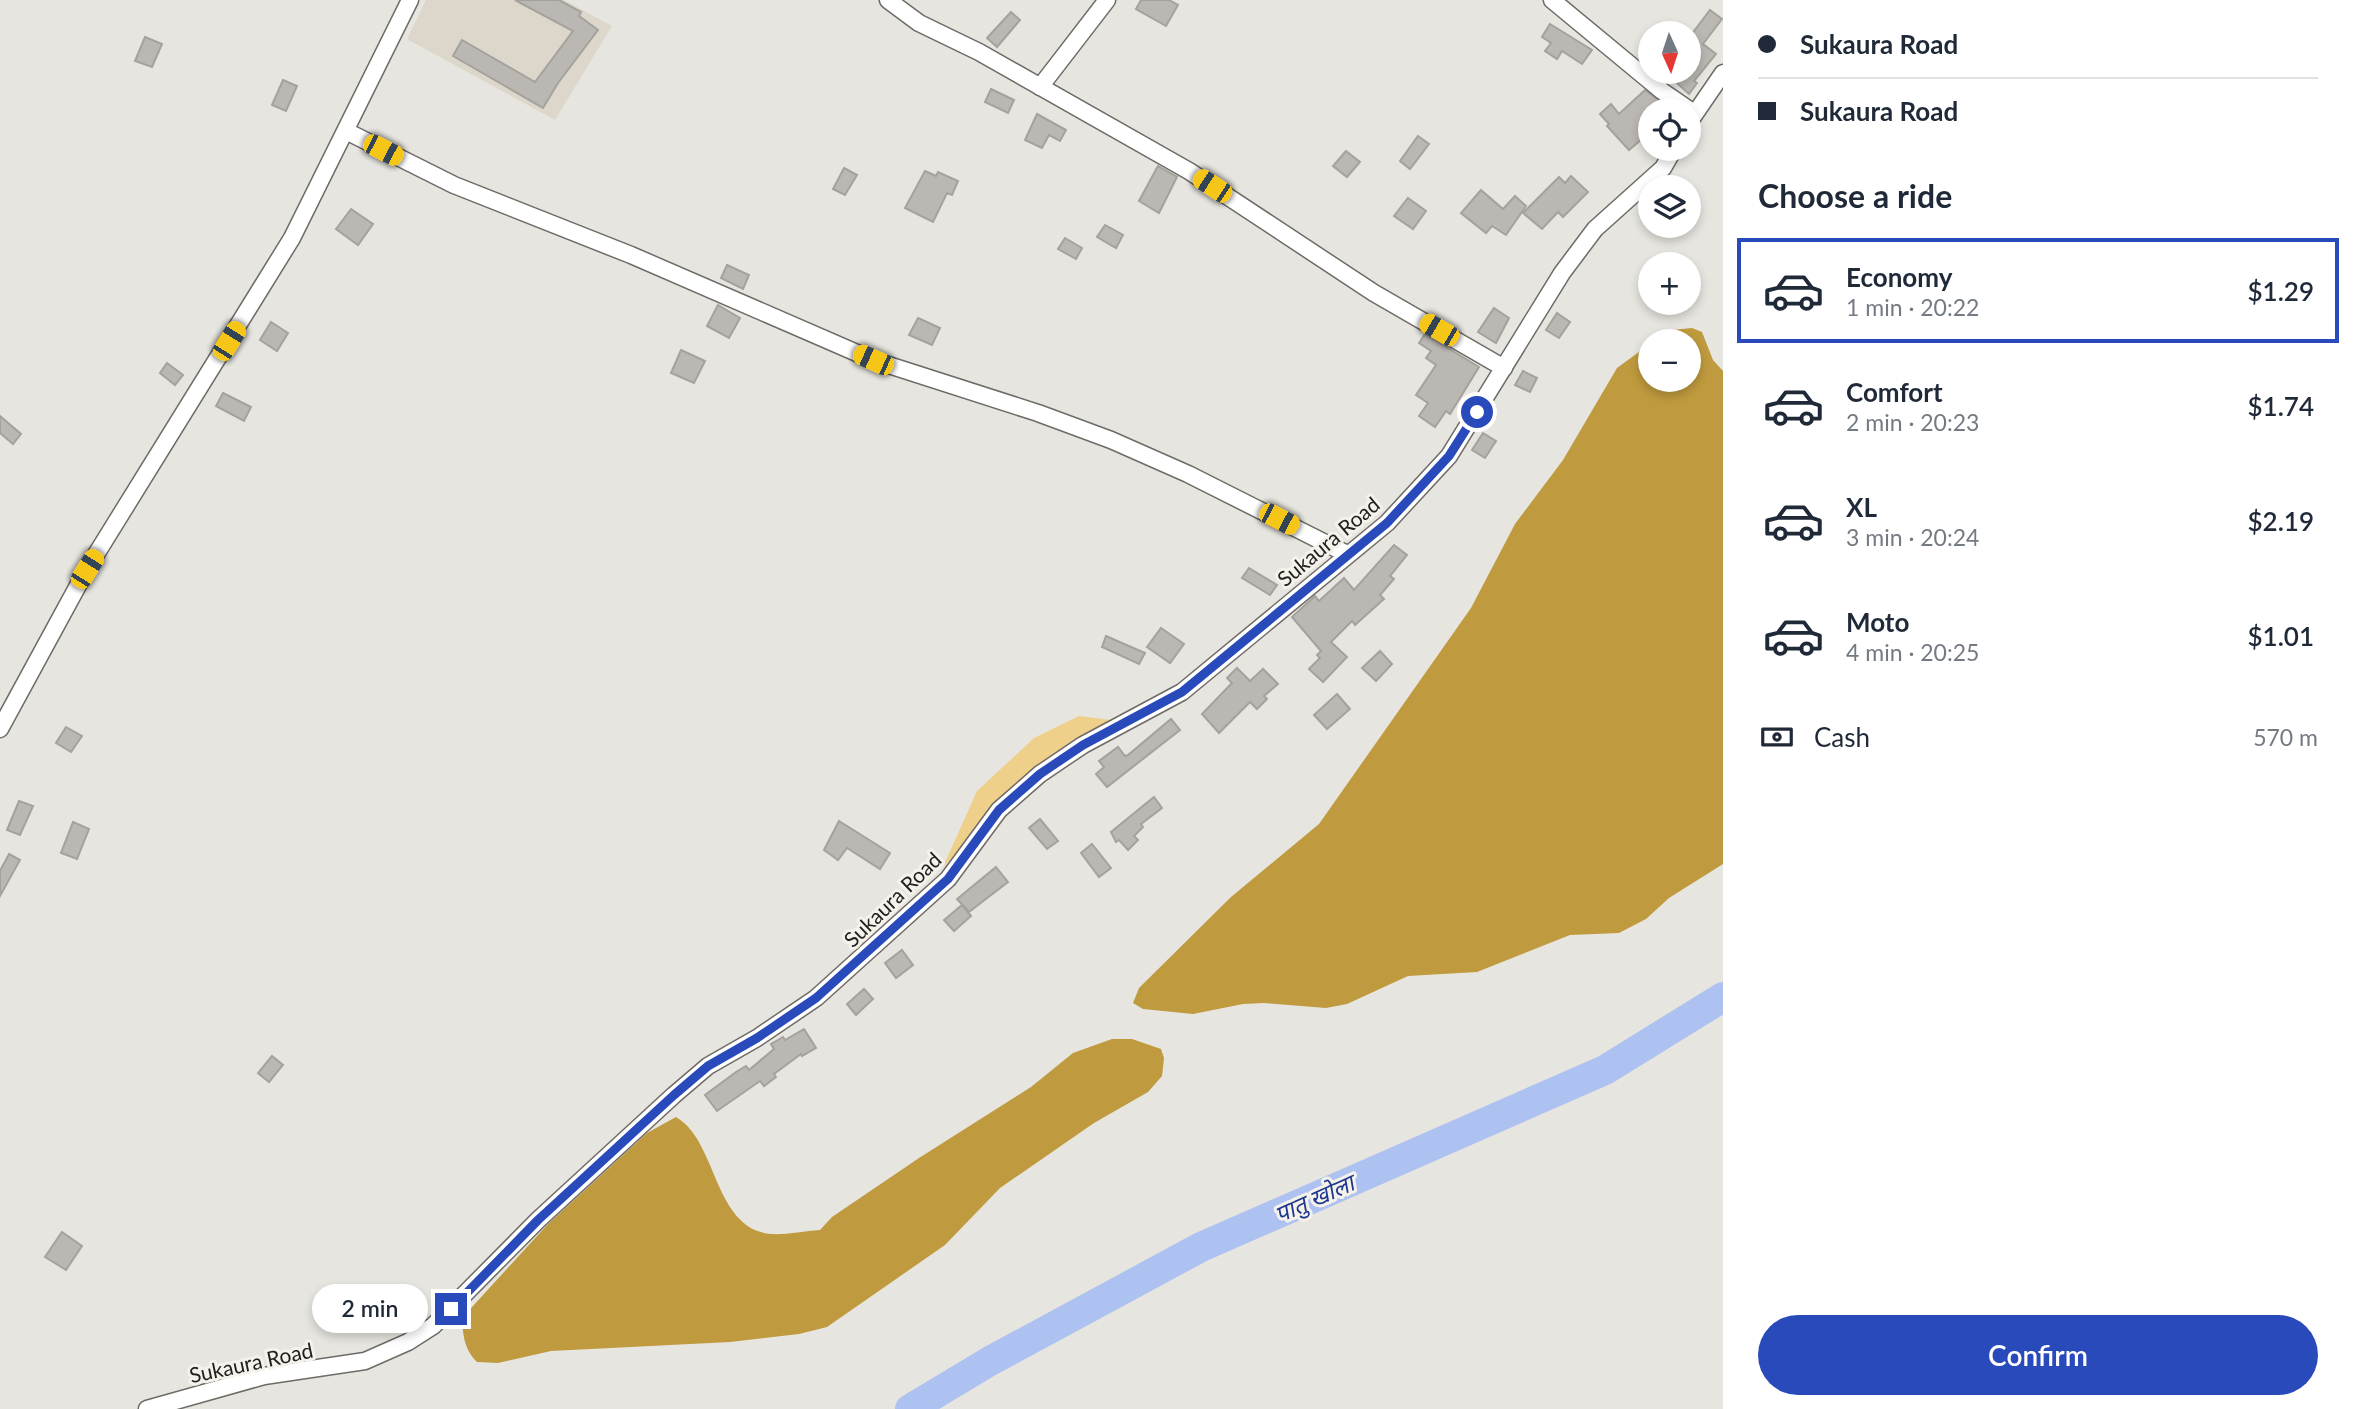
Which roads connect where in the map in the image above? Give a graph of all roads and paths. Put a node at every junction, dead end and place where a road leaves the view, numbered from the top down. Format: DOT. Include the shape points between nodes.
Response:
graph roads {
  1 [pos="410,0"];
  2 [pos="888,0"];
  3 [pos="1107,0"];
  4 [pos="1552,0"];
  5 [pos="1723,74"];
  6 [pos="1040,87"];
  7 [pos="1670,98"];
  8 [pos="1701,104"];
  9 [pos="346,131"];
  10 [pos="1667,161"];
  11 [pos="1504,368"];
  12 [pos="1347,554"];
  13 [pos="0,729"];
  14 [pos="147,1409"];
  1 -- 9 [label="street"];
  2 -- 6 [label="street" via="919,23"];
  3 -- 6 [label="street"];
  4 -- 7 [label="street"];
  5 -- 8 [label="street"];
  6 -- 11 [label="street" via="1189,171 1374,293"];
  9 -- 12 [label="street" via="454,185 631,255 873,360 1122,445"];
  9 -- 13 [label="street" via="292,237 87,569"];
  10 -- 11 [label="street, Sukaura Road" via="1587,240"];
  11 -- 12 [label="street, Sukaura Road" via="1449,456 1387,523"];
  12 -- 14 [label="street, Sukaura Road" via="1182,692 1083,745 1040,774 999,810 948,879 816,998 708,1066 674,1095 538,1220 433,1326 365,1361 264,1376"];
}
